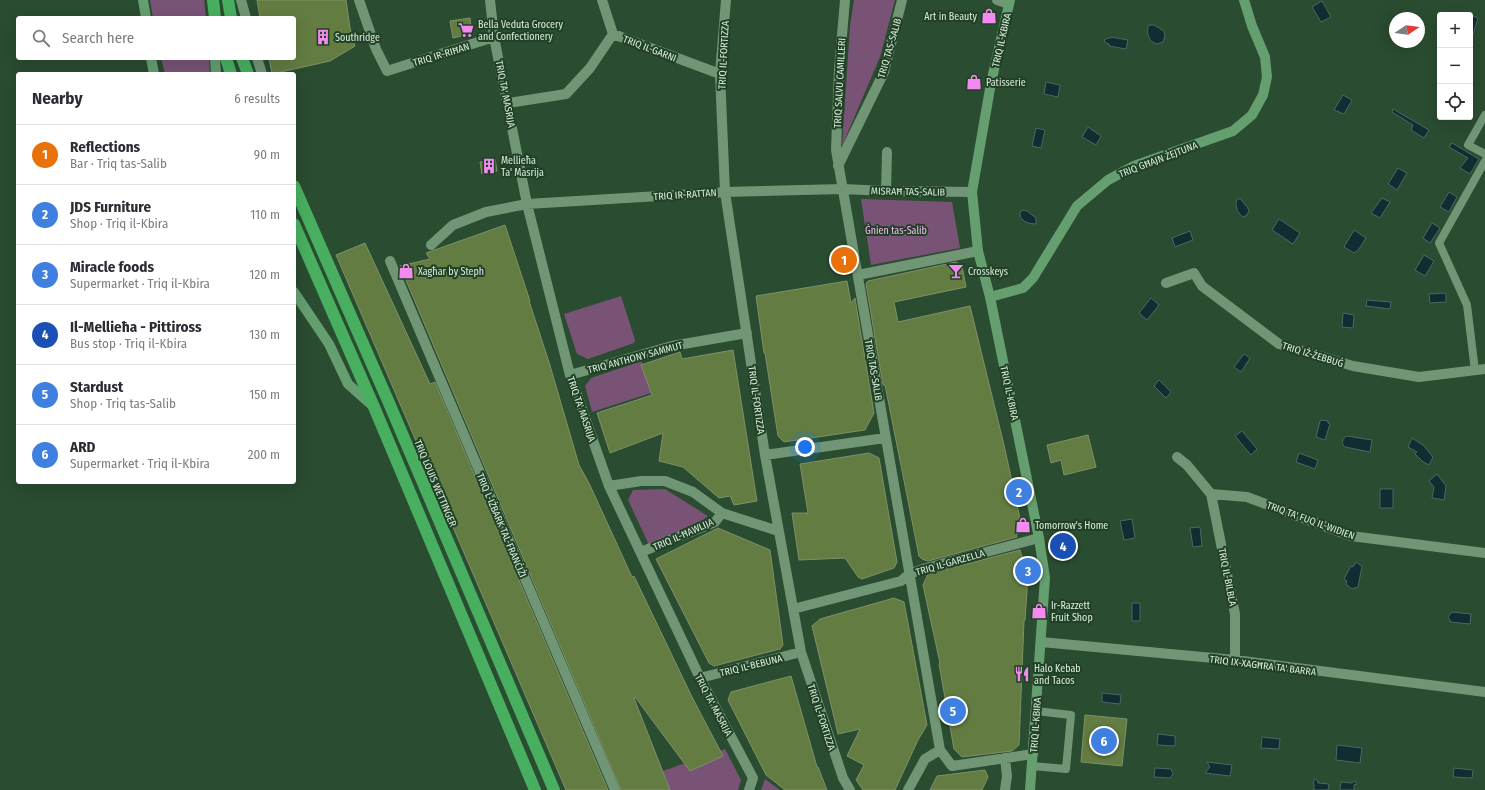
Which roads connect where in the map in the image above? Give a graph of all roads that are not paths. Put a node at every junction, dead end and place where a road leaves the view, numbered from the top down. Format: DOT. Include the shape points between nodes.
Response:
graph roads {
  1 [pos="143,0"];
  2 [pos="213,0"];
  3 [pos="228,0"];
  4 [pos="241,0"];
  5 [pos="359,0"];
  6 [pos="490,0"];
  7 [pos="602,0"];
  8 [pos="726,0"];
  9 [pos="845,0"];
  10 [pos="902,0"];
  11 [pos="997,0"];
  12 [pos="1244,0"];
  13 [pos="1009,2"];
  14 [pos="146,16"];
  15 [pos="215,16"];
  16 [pos="232,16"];
  17 [pos="245,16"];
  18 [pos="613,34"];
  19 [pos="494,37"];
  20 [pos="151,60"];
  21 [pos="215,60"];
  22 [pos="227,60"];
  23 [pos="243,60"];
  24 [pos="258,60"];
  25 [pos="154,72"];
  26 [pos="216,72"];
  27 [pos="230,72"];
  28 [pos="247,72"];
  29 [pos="261,72"];
  30 [pos="720,74"];
  31 [pos="508,103"];
  32 [pos="1485,115"];
  33 [pos="887,152"];
  34 [pos="1485,154"];
  35 [pos="1485,161"];
  36 [pos="838,166"];
  37 [pos="844,189"];
  38 [pos="296,191"];
  39 [pos="886,191"];
  40 [pos="725,192"];
  41 [pos="972,192"];
  42 [pos="527,204"];
  43 [pos="296,229"];
  44 [pos="431,245"];
  45 [pos="978,251"];
  46 [pos="390,261"];
  47 [pos="858,275"];
  48 [pos="1166,283"];
  49 [pos="296,295"];
  50 [pos="990,297"];
  51 [pos="747,333"];
  52 [pos="1480,370"];
  53 [pos="570,375"];
  54 [pos="374,407"];
  55 [pos="885,438"];
  56 [pos="764,455"];
  57 [pos="1177,457"];
  58 [pos="609,486"];
  59 [pos="1211,494"];
  60 [pos="722,513"];
  61 [pos="778,531"];
  62 [pos="1039,538"];
  63 [pos="641,552"];
  64 [pos="1485,553"];
  65 [pos="909,574"];
  66 [pos="793,609"];
  67 [pos="1041,642"];
  68 [pos="801,652"];
  69 [pos="1234,660"];
  70 [pos="700,678"];
  71 [pos="1485,692"];
  72 [pos="1036,711"];
  73 [pos="940,750"];
  74 [pos="1033,754"];
  75 [pos="1005,758"];
  76 [pos="1032,766"];
  77 [pos="535,790"];
  78 [pos="554,790"];
  79 [pos="615,790"];
  80 [pos="749,790"];
  81 [pos="850,790"];
  82 [pos="908,790"];
  83 [pos="1005,790"];
  84 [pos="1030,790"];
  1 -- 14 [label="main road"];
  2 -- 15 [label="highway"];
  3 -- 16 [label="highway"];
  4 -- 17 [label="street"];
  5 -- 19 [label="street, TRIQ IR-RIĦAN" via="376,49 387,71"];
  6 -- 19 [label="street, TRIQ TA' MASRIJA"];
  7 -- 18 [label="street, TRIQ IL-GARNI"];
  8 -- 30 [label="street, TRIQ IL-FORTIZZA"];
  9 -- 36 [label="street, TRIQ SALVU CAMILLERI" via="839,70 836,150"];
  10 -- 36 [label="street, TRIQ TAS-SALIB" via="884,72"];
  11 -- 13 [label="street"];
  12 -- 50 [label="main road, TRIQ GĦAJN ŻEJTUNA" via="1265,57 1268,77 1263,95 1252,115 1233,131 1134,166 1108,180 1078,206 1033,278 1023,288"];
  13 -- 41 [label="main road, TRIQ IL-KBIRA" via="991,83"];
  18 -- 30 [label="street, TRIQ IL-GARNI"];
  18 -- 31 [label="street" via="590,68 566,94"];
  19 -- 31 [label="street, TRIQ TA' MASRIJA"];
  20 -- 25 [label="main road"];
  21 -- 26 [label="main road"];
  22 -- 27 [label="highway"];
  23 -- 28 [label="highway"];
  24 -- 29 [label="street"];
  30 -- 40 [label="street, TRIQ IL-FORTIZZA"];
  31 -- 42 [label="street, TRIQ TA' MASRIJA"];
  32 -- 34 [label="lane" via="1468,145"];
  33 -- 39 [label="street"];
  35 -- 52 [label="lane" via="1439,243 1467,305"];
  36 -- 37 [label="street, TRIQ TAS-SALIB"];
  37 -- 39 [label="street, MISRAĦ TAS-SALIB"];
  37 -- 40 [label="street, TRIQ IR-RATTAN"];
  37 -- 47 [label="street, TRIQ TAS-SALIB"];
  38 -- 78 [label="highway, TRIQ LOUIS WETTINGER"];
  39 -- 41 [label="street, MISRAĦ TAS-SALIB"];
  40 -- 42 [label="street, TRIQ IR-RATTAN"];
  40 -- 51 [label="street, TRIQ IL-FORTIZZA"];
  41 -- 45 [label="main road, TRIQ IL-KBIRA"];
  42 -- 44 [label="street" via="486,212 453,225"];
  42 -- 53 [label="street, TRIQ TA' MASRIJA"];
  43 -- 54 [label="highway"];
  45 -- 47 [label="street"];
  45 -- 50 [label="main road, TRIQ IL-KBIRA"];
  46 -- 79 [label="street, TRIQ L-IŻBARK TAL-FRANĊIŻI"];
  47 -- 55 [label="street, TRIQ TAS-SALIB"];
  48 -- 52 [label="street, TRIQ IŻ-ŻEBBUĠ" via="1194,273 1202,286 1279,344 1353,366 1419,376"];
  49 -- 54 [label="main road" via="329,344 348,384"];
  50 -- 62 [label="main road, TRIQ IL-KBIRA"];
  51 -- 53 [label="street, TRIQ ANTHONY SAMMUT" via="672,346"];
  51 -- 56 [label="street, TRIQ IL-FORTIZZA"];
  53 -- 58 [label="street, TRIQ TA' MASRIJA"];
  54 -- 77 [label="highway"];
  55 -- 56 [label="street"];
  55 -- 65 [label="street, TRIQ TAS-SALIB"];
  56 -- 61 [label="street, TRIQ IL-FORTIZZA"];
  57 -- 59 [label="street"];
  58 -- 60 [label="street" via="665,480 692,492"];
  58 -- 63 [label="street, TRIQ TA' MASRIJA"];
  59 -- 64 [label="street, TRIQ TA' FUQ IL-WIDIEN" via="1247,497 1351,536"];
  59 -- 69 [label="street, TRIQ IL-BILBLA" via="1235,614"];
  60 -- 61 [label="street"];
  60 -- 63 [label="street, TRIQ IL-ĦAWLIJA" via="715,522"];
  61 -- 66 [label="street, TRIQ IL-FORTIZZA"];
  62 -- 65 [label="street, TRIQ IL-GARZELLA"];
  62 -- 67 [label="main road, TRIQ IL-KBIRA" via="1045,578"];
  63 -- 70 [label="street, TRIQ TA' MASRIJA"];
  65 -- 66 [label="street, TRIQ IL-GARZELLA" via="901,581"];
  65 -- 73 [label="street, TRIQ TAS-SALIB"];
  66 -- 68 [label="street, TRIQ IL-FORTIZZA"];
  67 -- 69 [label="street, TRIQ IX-XAGĦRA TA' BARRA"];
  67 -- 72 [label="main road, TRIQ IL-KBIRA"];
  68 -- 70 [label="street, TRIQ IL-BEBUNA"];
  68 -- 81 [label="street, TRIQ IL-FORTIZZA" via="841,772"];
  69 -- 71 [label="street, TRIQ IX-XAGĦRA TA' BARRA"];
  70 -- 80 [label="street, TRIQ TA' MASRIJA" via="753,778"];
  72 -- 74 [label="main road, TRIQ IL-KBIRA"];
  72 -- 76 [label="lane" via="1071,715 1066,769"];
  73 -- 75 [label="street" via="952,766"];
  73 -- 82 [label="street" via="925,759"];
  74 -- 75 [label="street"];
  74 -- 76 [label="main road, TRIQ IL-KBIRA"];
  75 -- 83 [label="street"];
  76 -- 84 [label="main road, TRIQ IL-KBIRA"];
}
